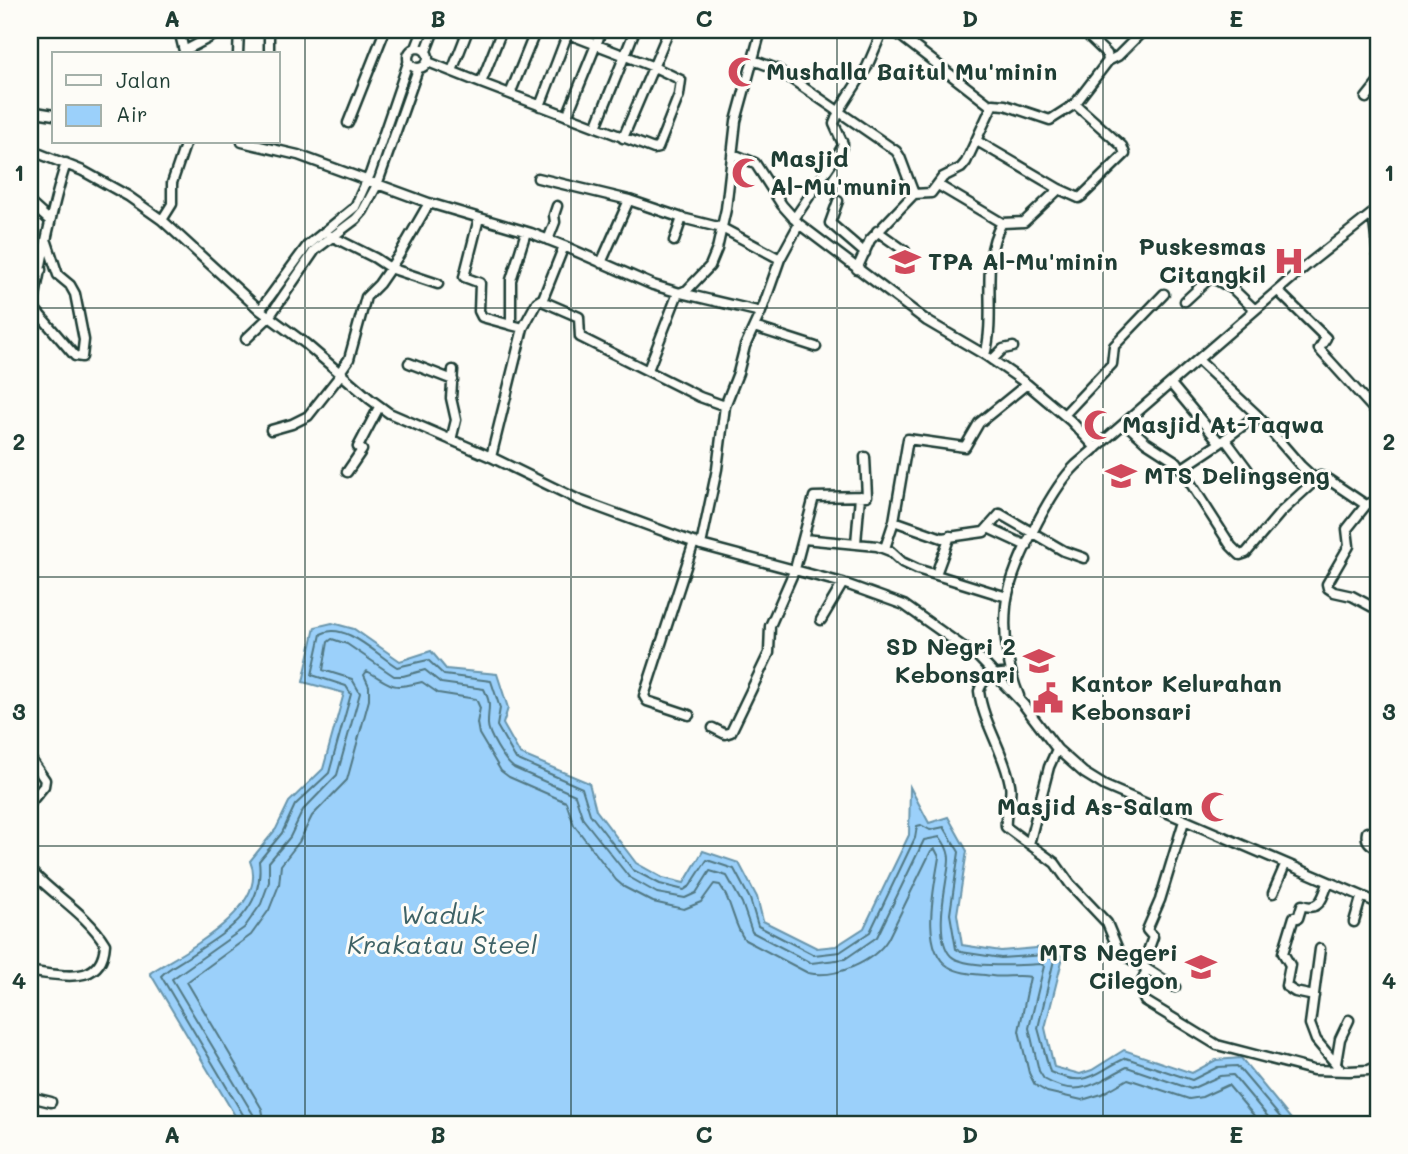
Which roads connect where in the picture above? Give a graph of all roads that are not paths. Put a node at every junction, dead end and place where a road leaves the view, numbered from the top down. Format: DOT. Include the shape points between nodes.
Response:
graph roads {
  1 [pos="179,30"];
  2 [pos="224,30"];
  3 [pos="239,30"];
  4 [pos="269,30"];
  5 [pos="385,30"];
  6 [pos="423,30"];
  7 [pos="434,30"];
  8 [pos="468,30"];
  9 [pos="502,30"];
  10 [pos="536,30"];
  11 [pos="558,30"];
  12 [pos="602,30"];
  13 [pos="635,30"];
  14 [pos="669,30"];
  15 [pos="761,30"];
  16 [pos="883,30"];
  17 [pos="892,30"];
  18 [pos="1082,30"];
  19 [pos="1144,30"];
  20 [pos="568,32"];
  21 [pos="596,44"];
  22 [pos="416,48"];
  23 [pos="426,51"];
  24 [pos="184,52"];
  25 [pos="186,52"];
  26 [pos="238,52"];
  27 [pos="269,52"];
  28 [pos="625,55"];
  29 [pos="753,60"];
  30 [pos="1108,61"];
  31 [pos="428,62"];
  32 [pos="408,63"];
  33 [pos="654,67"];
  34 [pos="418,69"];
  35 [pos="452,71"];
  36 [pos="481,83"];
  37 [pos="1378,83"];
  38 [pos="510,94"];
  39 [pos="1366,98"];
  40 [pos="1075,104"];
  41 [pos="540,106"];
  42 [pos="991,106"];
  43 [pos="30,111"];
  44 [pos="839,111"];
  45 [pos="52,115"];
  46 [pos="567,116"];
  47 [pos="348,123"];
  48 [pos="596,127"];
  49 [pos="623,138"];
  50 [pos="977,141"];
  51 [pos="185,144"];
  52 [pos="251,144"];
  53 [pos="30,150"];
  54 [pos="733,154"];
  55 [pos="66,163"];
  56 [pos="538,178"];
  57 [pos="367,181"];
  58 [pos="377,185"];
  59 [pos="938,185"];
  60 [pos="1059,189"];
  61 [pos="914,194"];
  62 [pos="629,200"];
  63 [pos="838,201"];
  64 [pos="30,203"];
  65 [pos="429,203"];
  66 [pos="557,206"];
  67 [pos="1376,211"];
  68 [pos="480,218"];
  69 [pos="682,218"];
  70 [pos="162,220"];
  71 [pos="50,221"];
  72 [pos="797,222"];
  73 [pos="1002,223"];
  74 [pos="722,228"];
  75 [pos="877,231"];
  76 [pos="526,232"];
  77 [pos="331,236"];
  78 [pos="548,240"];
  79 [pos="674,241"];
  80 [pos="47,242"];
  81 [pos="564,246"];
  82 [pos="905,251"];
  83 [pos="865,253"];
  84 [pos="1378,255"];
  85 [pos="30,258"];
  86 [pos="780,259"];
  87 [pos="601,263"];
  88 [pos="390,268"];
  89 [pos="857,269"];
  90 [pos="41,270"];
  91 [pos="438,285"];
  92 [pos="1278,291"];
  93 [pos="680,293"];
  94 [pos="1164,294"];
  95 [pos="542,299"];
  96 [pos="1185,301"];
  97 [pos="31,309"];
  98 [pos="260,310"];
  99 [pos="1255,310"];
  100 [pos="761,312"];
  101 [pos="269,317"];
  102 [pos="511,325"];
  103 [pos="754,327"];
  104 [pos="523,328"];
  105 [pos="246,339"];
  106 [pos="1013,347"];
  107 [pos="816,348"];
  108 [pos="989,358"];
  109 [pos="1198,360"];
  110 [pos="409,363"];
  111 [pos="648,370"];
  112 [pos="341,373"];
  113 [pos="1027,384"];
  114 [pos="1171,384"];
  115 [pos="725,406"];
  116 [pos="379,407"];
  117 [pos="1378,414"];
  118 [pos="1065,415"];
  119 [pos="1257,415"];
  120 [pos="1125,423"];
  121 [pos="271,430"];
  122 [pos="451,440"];
  123 [pos="1222,441"];
  124 [pos="1096,448"];
  125 [pos="491,457"];
  126 [pos="865,457"];
  127 [pos="1181,469"];
  128 [pos="1248,470"];
  129 [pos="347,472"];
  130 [pos="1315,479"];
  131 [pos="860,496"];
  132 [pos="1378,500"];
  133 [pos="1366,505"];
  134 [pos="894,521"];
  135 [pos="988,528"];
  136 [pos="1034,532"];
  137 [pos="950,536"];
  138 [pos="804,539"];
  139 [pos="856,542"];
  140 [pos="697,543"];
  141 [pos="1027,546"];
  142 [pos="885,548"];
  143 [pos="1084,558"];
  144 [pos="795,569"];
  145 [pos="936,574"];
  146 [pos="843,583"];
  147 [pos="1007,597"];
  148 [pos="1378,610"];
  149 [pos="821,620"];
  150 [pos="995,673"];
  151 [pos="1010,674"];
  152 [pos="1023,704"];
  153 [pos="689,715"];
  154 [pos="713,728"];
  155 [pos="1057,749"];
  156 [pos="30,758"];
  157 [pos="30,803"];
  158 [pos="1184,821"];
  159 [pos="1367,832"];
  160 [pos="1030,844"];
  161 [pos="1378,848"];
  162 [pos="1285,865"];
  163 [pos="30,870"];
  164 [pos="1328,883"];
  165 [pos="1273,893"];
  166 [pos="1361,898"];
  167 [pos="1378,903"];
  168 [pos="1353,922"];
  169 [pos="1320,950"];
  170 [pos="1145,967"];
  171 [pos="30,972"];
  172 [pos="1175,987"];
  173 [pos="1314,996"];
  174 [pos="1349,1020"];
  175 [pos="1378,1066"];
  176 [pos="1339,1067"];
  177 [pos="30,1097"];
  178 [pos="51,1101"];
  1 -- 24 [label="street"];
  2 -- 25 [label="street"];
  3 -- 26 [label="street"];
  4 -- 27 [label="street"];
  5 -- 47 [label="street"];
  6 -- 22 [label="street"];
  7 -- 23 [label="street"];
  8 -- 35 [label="street"];
  9 -- 36 [label="street"];
  10 -- 38 [label="street"];
  11 -- 20 [label="street"];
  12 -- 21 [label="street"];
  13 -- 28 [label="street"];
  14 -- 33 [label="street"];
  15 -- 29 [label="street"];
  16 -- 44 [label="street" via="861,79"];
  17 -- 42 [label="street"];
  18 -- 30 [label="street" via="1107,54"];
  19 -- 30 [label="street"];
  20 -- 21 [label="street"];
  20 -- 41 [label="street"];
  21 -- 28 [label="street"];
  21 -- 46 [label="street"];
  22 -- 23 [label="street"];
  22 -- 32 [label="street" via="408,55"];
  23 -- 31 [label="street"];
  28 -- 33 [label="street"];
  28 -- 48 [label="street"];
  29 -- 44 [label="street" via="777,69"];
  29 -- 54 [label="street" via="738,110"];
  30 -- 40 [label="street"];
  31 -- 34 [label="street"];
  31 -- 35 [label="street"];
  32 -- 34 [label="street"];
  32 -- 57 [label="street"];
  33 -- 49 [label="street"];
  33 -- 49 [label="street" via="677,77 681,84 658,148"];
  34 -- 58 [label="street"];
  35 -- 36 [label="street"];
  36 -- 38 [label="street"];
  37 -- 39 [label="street"];
  38 -- 41 [label="street"];
  40 -- 42 [label="street" via="1050,120 1005,104"];
  40 -- 60 [label="street" via="1122,146 1125,154 1079,198"];
  41 -- 46 [label="street"];
  42 -- 50 [label="street"];
  43 -- 45 [label="street"];
  44 -- 61 [label="street" via="896,151"];
  44 -- 72 [label="street" via="834,124 843,144"];
  46 -- 48 [label="street"];
  48 -- 49 [label="street"];
  50 -- 59 [label="street" via="961,169 943,177"];
  50 -- 60 [label="street"];
  51 -- 70 [label="street" via="172,183 173,204"];
  52 -- 57 [label="street" via="298,155"];
  53 -- 55 [label="street"];
  54 -- 72 [label="street" via="755,163"];
  54 -- 74 [label="street"];
  55 -- 70 [label="street" via="117,189"];
  55 -- 71 [label="street"];
  56 -- 62 [label="street"];
  57 -- 58 [label="street"];
  57 -- 98 [label="street" via="353,210 307,246"];
  58 -- 65 [label="street"];
  58 -- 77 [label="street" via="361,214"];
  59 -- 61 [label="street" via="931,192"];
  59 -- 73 [label="street"];
  60 -- 73 [label="street" via="1027,221"];
  61 -- 75 [label="street"];
  62 -- 69 [label="street"];
  62 -- 87 [label="street"];
  63 -- 83 [label="street" via="830,223"];
  64 -- 71 [label="street"];
  65 -- 68 [label="street"];
  65 -- 88 [label="street"];
  66 -- 78 [label="street"];
  67 -- 84 [label="street"];
  67 -- 92 [label="street"];
  68 -- 76 [label="street"];
  68 -- 102 [label="street" via="464,277 481,283 482,317"];
  69 -- 74 [label="street"];
  69 -- 79 [label="street"];
  70 -- 98 [label="street"];
  71 -- 80 [label="street"];
  72 -- 86 [label="street"];
  72 -- 89 [label="street"];
  73 -- 108 [label="street" via="991,248"];
  74 -- 86 [label="street"];
  74 -- 93 [label="street" via="710,266"];
  75 -- 82 [label="street"];
  75 -- 83 [label="street"];
  76 -- 78 [label="street"];
  76 -- 102 [label="street" via="510,280"];
  77 -- 88 [label="street"];
  77 -- 101 [label="street" via="309,257"];
  78 -- 81 [label="street"];
  80 -- 90 [label="street"];
  80 -- 97 [label="street" via="57,273 75,293 85,346 82,357 75,356"];
  81 -- 87 [label="street"];
  81 -- 95 [label="street"];
  83 -- 89 [label="street"];
  85 -- 90 [label="street"];
  86 -- 100 [label="street"];
  87 -- 93 [label="street"];
  88 -- 91 [label="street"];
  88 -- 112 [label="street" via="366,297"];
  89 -- 108 [label="street" via="927,321"];
  90 -- 97 [label="street"];
  92 -- 99 [label="street"];
  92 -- 117 [label="street" via="1326,338 1319,349"];
  93 -- 100 [label="street"];
  93 -- 111 [label="street"];
  94 -- 118 [label="street" via="1114,346 1112,364"];
  95 -- 104 [label="street"];
  95 -- 111 [label="street" via="579,317 579,337"];
  96 -- 99 [label="street" via="1211,277 1233,289"];
  98 -- 101 [label="street"];
  99 -- 109 [label="street"];
  100 -- 103 [label="street"];
  101 -- 105 [label="street"];
  101 -- 112 [label="street"];
  102 -- 104 [label="street"];
  103 -- 107 [label="street"];
  103 -- 115 [label="street"];
  104 -- 125 [label="street"];
  106 -- 108 [label="street"];
  108 -- 113 [label="street"];
  109 -- 114 [label="street"];
  109 -- 119 [label="street"];
  110 -- 122 [label="street" via="453,375 450,398 456,420"];
  111 -- 115 [label="street"];
  112 -- 116 [label="street"];
  112 -- 121 [label="street" via="308,416"];
  113 -- 118 [label="street"];
  113 -- 134 [label="street" via="979,423 965,447 908,439"];
  114 -- 120 [label="street"];
  114 -- 123 [label="street"];
  115 -- 140 [label="street" via="717,469"];
  116 -- 122 [label="street"];
  116 -- 129 [label="street" via="358,447 362,450"];
  118 -- 124 [label="street"];
  119 -- 123 [label="street"];
  119 -- 130 [label="street"];
  120 -- 124 [label="street"];
  120 -- 127 [label="street" via="1172,457"];
  122 -- 125 [label="street"];
  123 -- 127 [label="street"];
  123 -- 128 [label="street"];
  124 -- 136 [label="street" via="1057,486"];
  125 -- 140 [label="street" via="579,500"];
  126 -- 131 [label="street" via="868,495"];
  127 -- 130 [label="street" via="1240,555"];
  130 -- 133 [label="street" via="1326,478"];
  131 -- 138 [label="street" via="815,496"];
  131 -- 139 [label="street"];
  132 -- 133 [label="street"];
  133 -- 148 [label="street" via="1348,529 1349,546 1327,584 1334,592"];
  134 -- 137 [label="street" via="937,537"];
  134 -- 142 [label="street"];
  135 -- 136 [label="street" via="1000,514"];
  135 -- 137 [label="street"];
  135 -- 141 [label="street"];
  136 -- 141 [label="street"];
  136 -- 143 [label="street"];
  137 -- 145 [label="street"];
  138 -- 139 [label="street"];
  138 -- 144 [label="street"];
  139 -- 142 [label="street"];
  140 -- 144 [label="street"];
  140 -- 153 [label="street" via="644,696"];
  141 -- 147 [label="street"];
  142 -- 145 [label="street" via="905,564"];
  144 -- 146 [label="street"];
  144 -- 154 [label="street" via="770,626 769,653 732,729 725,734"];
  145 -- 147 [label="street"];
  146 -- 149 [label="street"];
  146 -- 150 [label="street" via="904,605"];
  147 -- 151 [label="street"];
  150 -- 151 [label="street"];
  150 -- 152 [label="street"];
  150 -- 160 [label="street" via="979,691 1010,785 1005,824"];
  151 -- 152 [label="street"];
  152 -- 155 [label="street"];
  155 -- 158 [label="street" via="1105,786"];
  155 -- 160 [label="street"];
  156 -- 157 [label="street" via="45,780"];
  158 -- 162 [label="street"];
  158 -- 170 [label="street" via="1147,930 1153,937"];
  159 -- 161 [label="street" via="1368,842"];
  160 -- 170 [label="street" via="1055,863 1107,923 1119,952"];
  162 -- 164 [label="street"];
  162 -- 165 [label="street"];
  163 -- 171 [label="street" via="105,943 97,966 87,975"];
  164 -- 166 [label="street"];
  164 -- 173 [label="street" via="1321,903 1309,908 1302,905 1298,918 1294,917 1283,953 1290,965 1286,986"];
  166 -- 167 [label="street"];
  166 -- 168 [label="street"];
  169 -- 173 [label="street"];
  170 -- 172 [label="street"];
  170 -- 176 [label="street" via="1139,989 1145,1001 1208,1041 1312,1070"];
  173 -- 176 [label="street" via="1312,1032"];
  174 -- 176 [label="street" via="1340,1039"];
  175 -- 176 [label="street" via="1368,1070"];
  177 -- 178 [label="street"];
}
